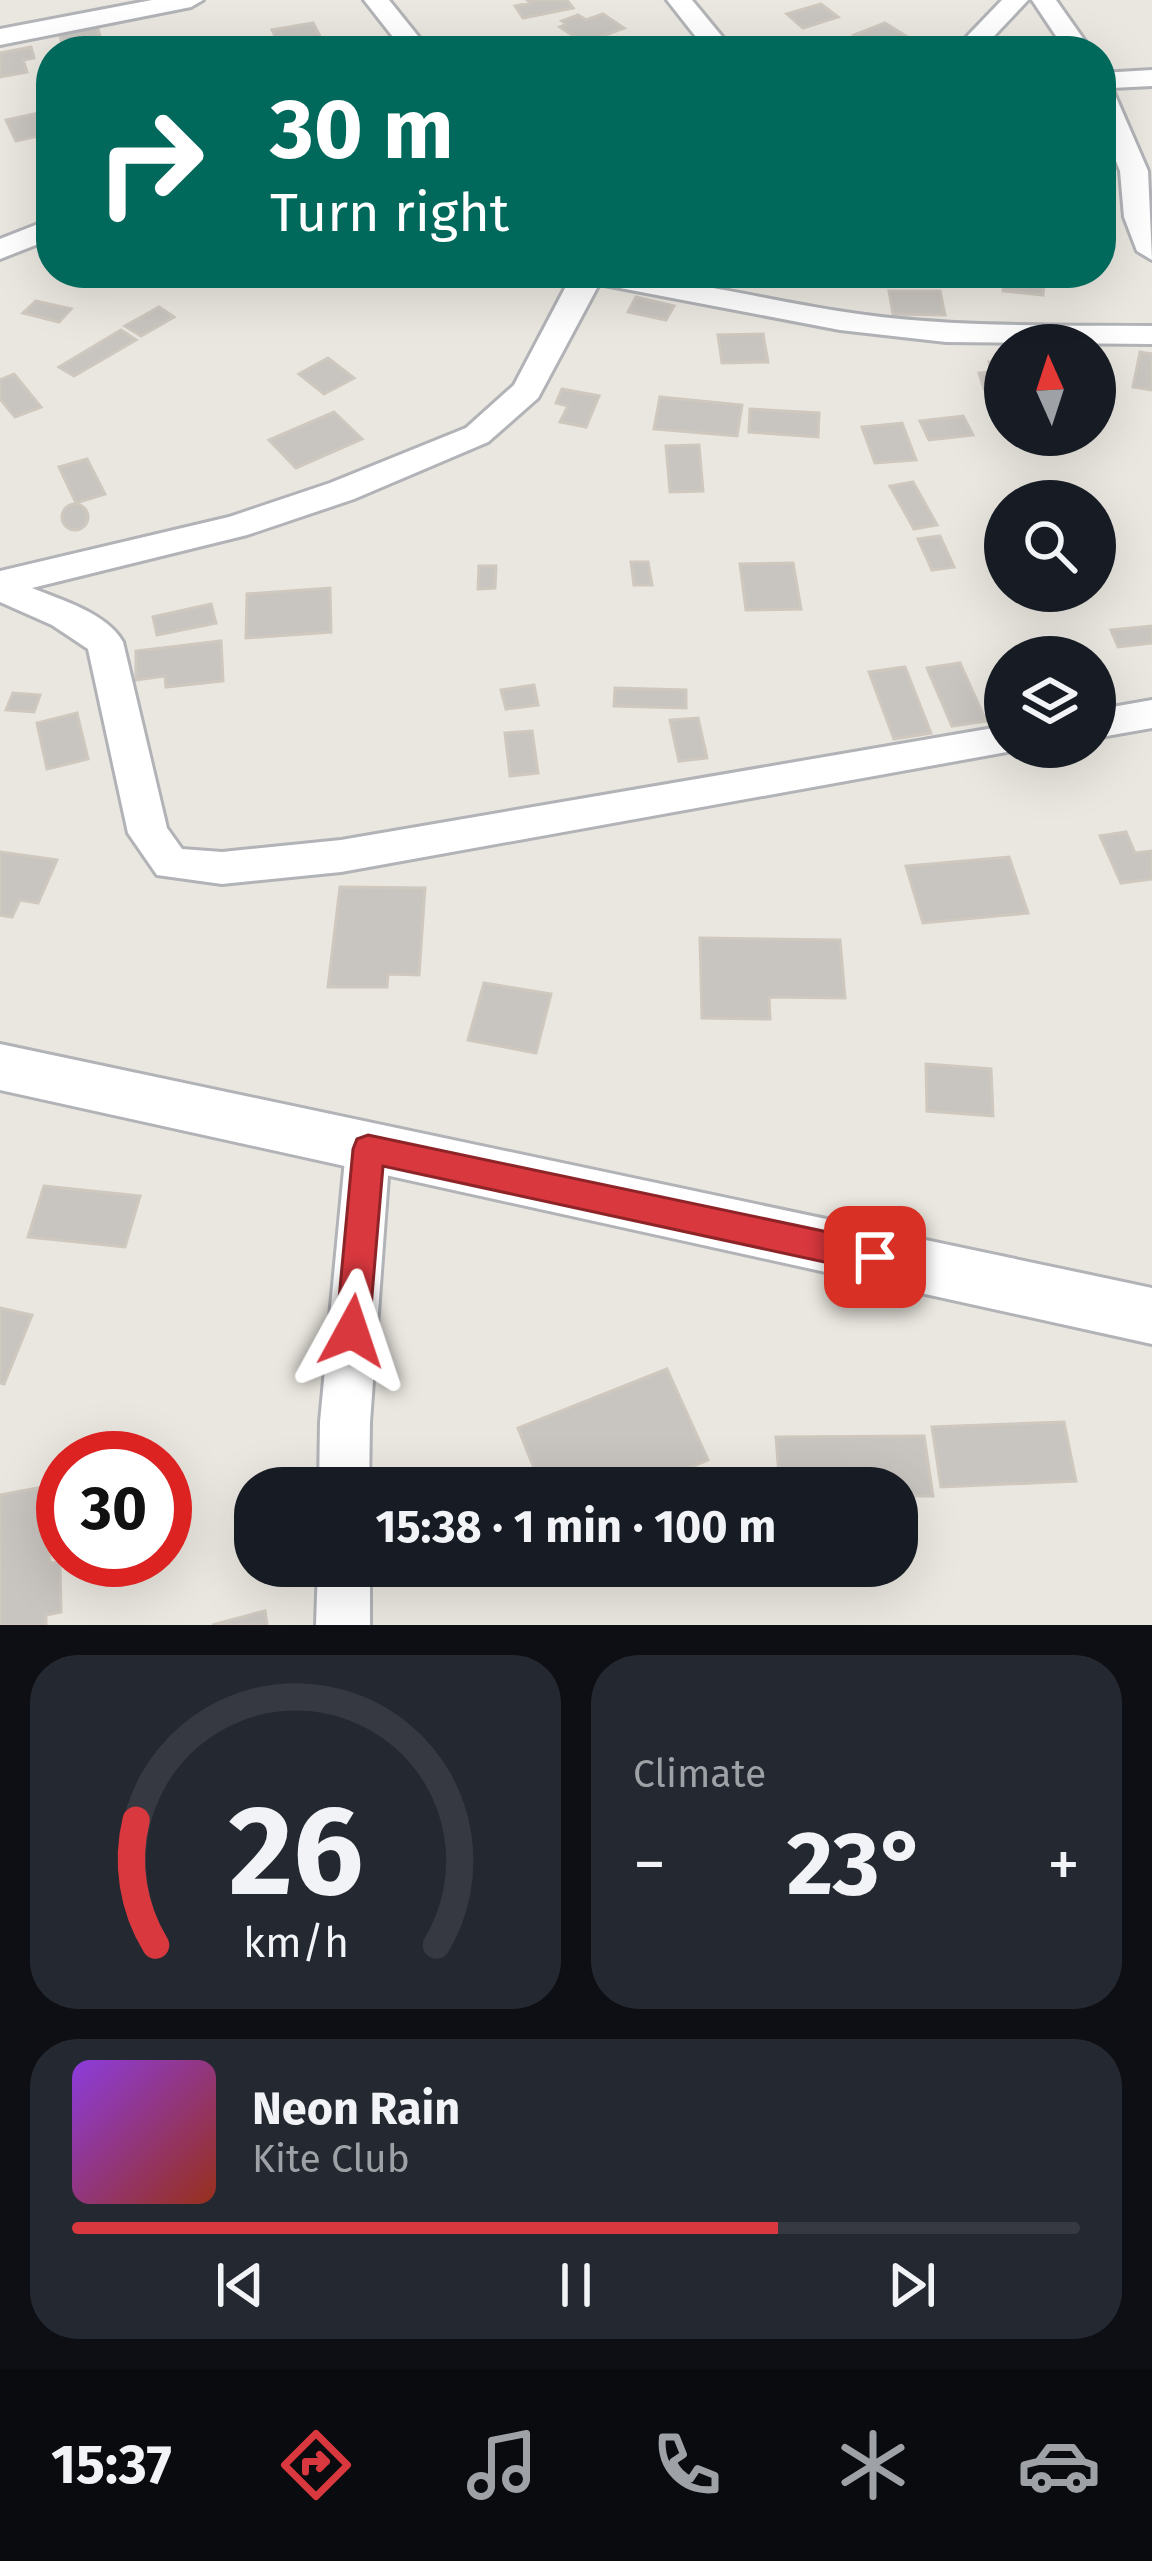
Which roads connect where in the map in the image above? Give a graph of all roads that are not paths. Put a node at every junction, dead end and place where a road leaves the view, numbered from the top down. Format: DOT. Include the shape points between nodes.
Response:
graph roads {
  1 [pos="191,0"];
  2 [pos="376,0"];
  3 [pos="679,0"];
  4 [pos="1016,0"];
  5 [pos="1044,0"];
  6 [pos="405,36"];
  7 [pos="709,36"];
  8 [pos="980,36"];
  9 [pos="1069,36"];
  10 [pos="0,37"];
  11 [pos="1152,78"];
  12 [pos="1116,80"];
  13 [pos="1116,127"];
  14 [pos="1116,169"];
  15 [pos="1134,171"];
  16 [pos="1145,217"];
  17 [pos="36,234"];
  18 [pos="0,250"];
  19 [pos="1152,250"];
  20 [pos="583,288"];
  21 [pos="669,288"];
  22 [pos="1152,335"];
  23 [pos="0,586"];
  24 [pos="1152,714"];
  25 [pos="1116,720"];
  26 [pos="984,744"];
  27 [pos="0,1067"];
  28 [pos="368,1149"];
  29 [pos="1152,1316"];
  30 [pos="344,1467"];
  31 [pos="344,1587"];
  32 [pos="344,1625"];
  1 -- 10 [label="street"];
  2 -- 6 [label="street"];
  3 -- 7 [label="street"];
  4 -- 8 [label="street"];
  5 -- 9 [label="street"];
  11 -- 12 [label="street"];
  13 -- 15 [label="street"];
  14 -- 15 [label="street"];
  15 -- 16 [label="street"];
  16 -- 19 [label="street"];
  17 -- 18 [label="street"];
  20 -- 23 [label="street" via="527,391 447,451 235,527"];
  21 -- 22 [label="street" via="946,333"];
  23 -- 26 [label="street" via="105,642 148,833 171,864 223,868 341,856"];
  24 -- 25 [label="street"];
  27 -- 28 [label="street"];
  28 -- 29 [label="street"];
  28 -- 30 [label="street"];
  31 -- 32 [label="street"];
}
